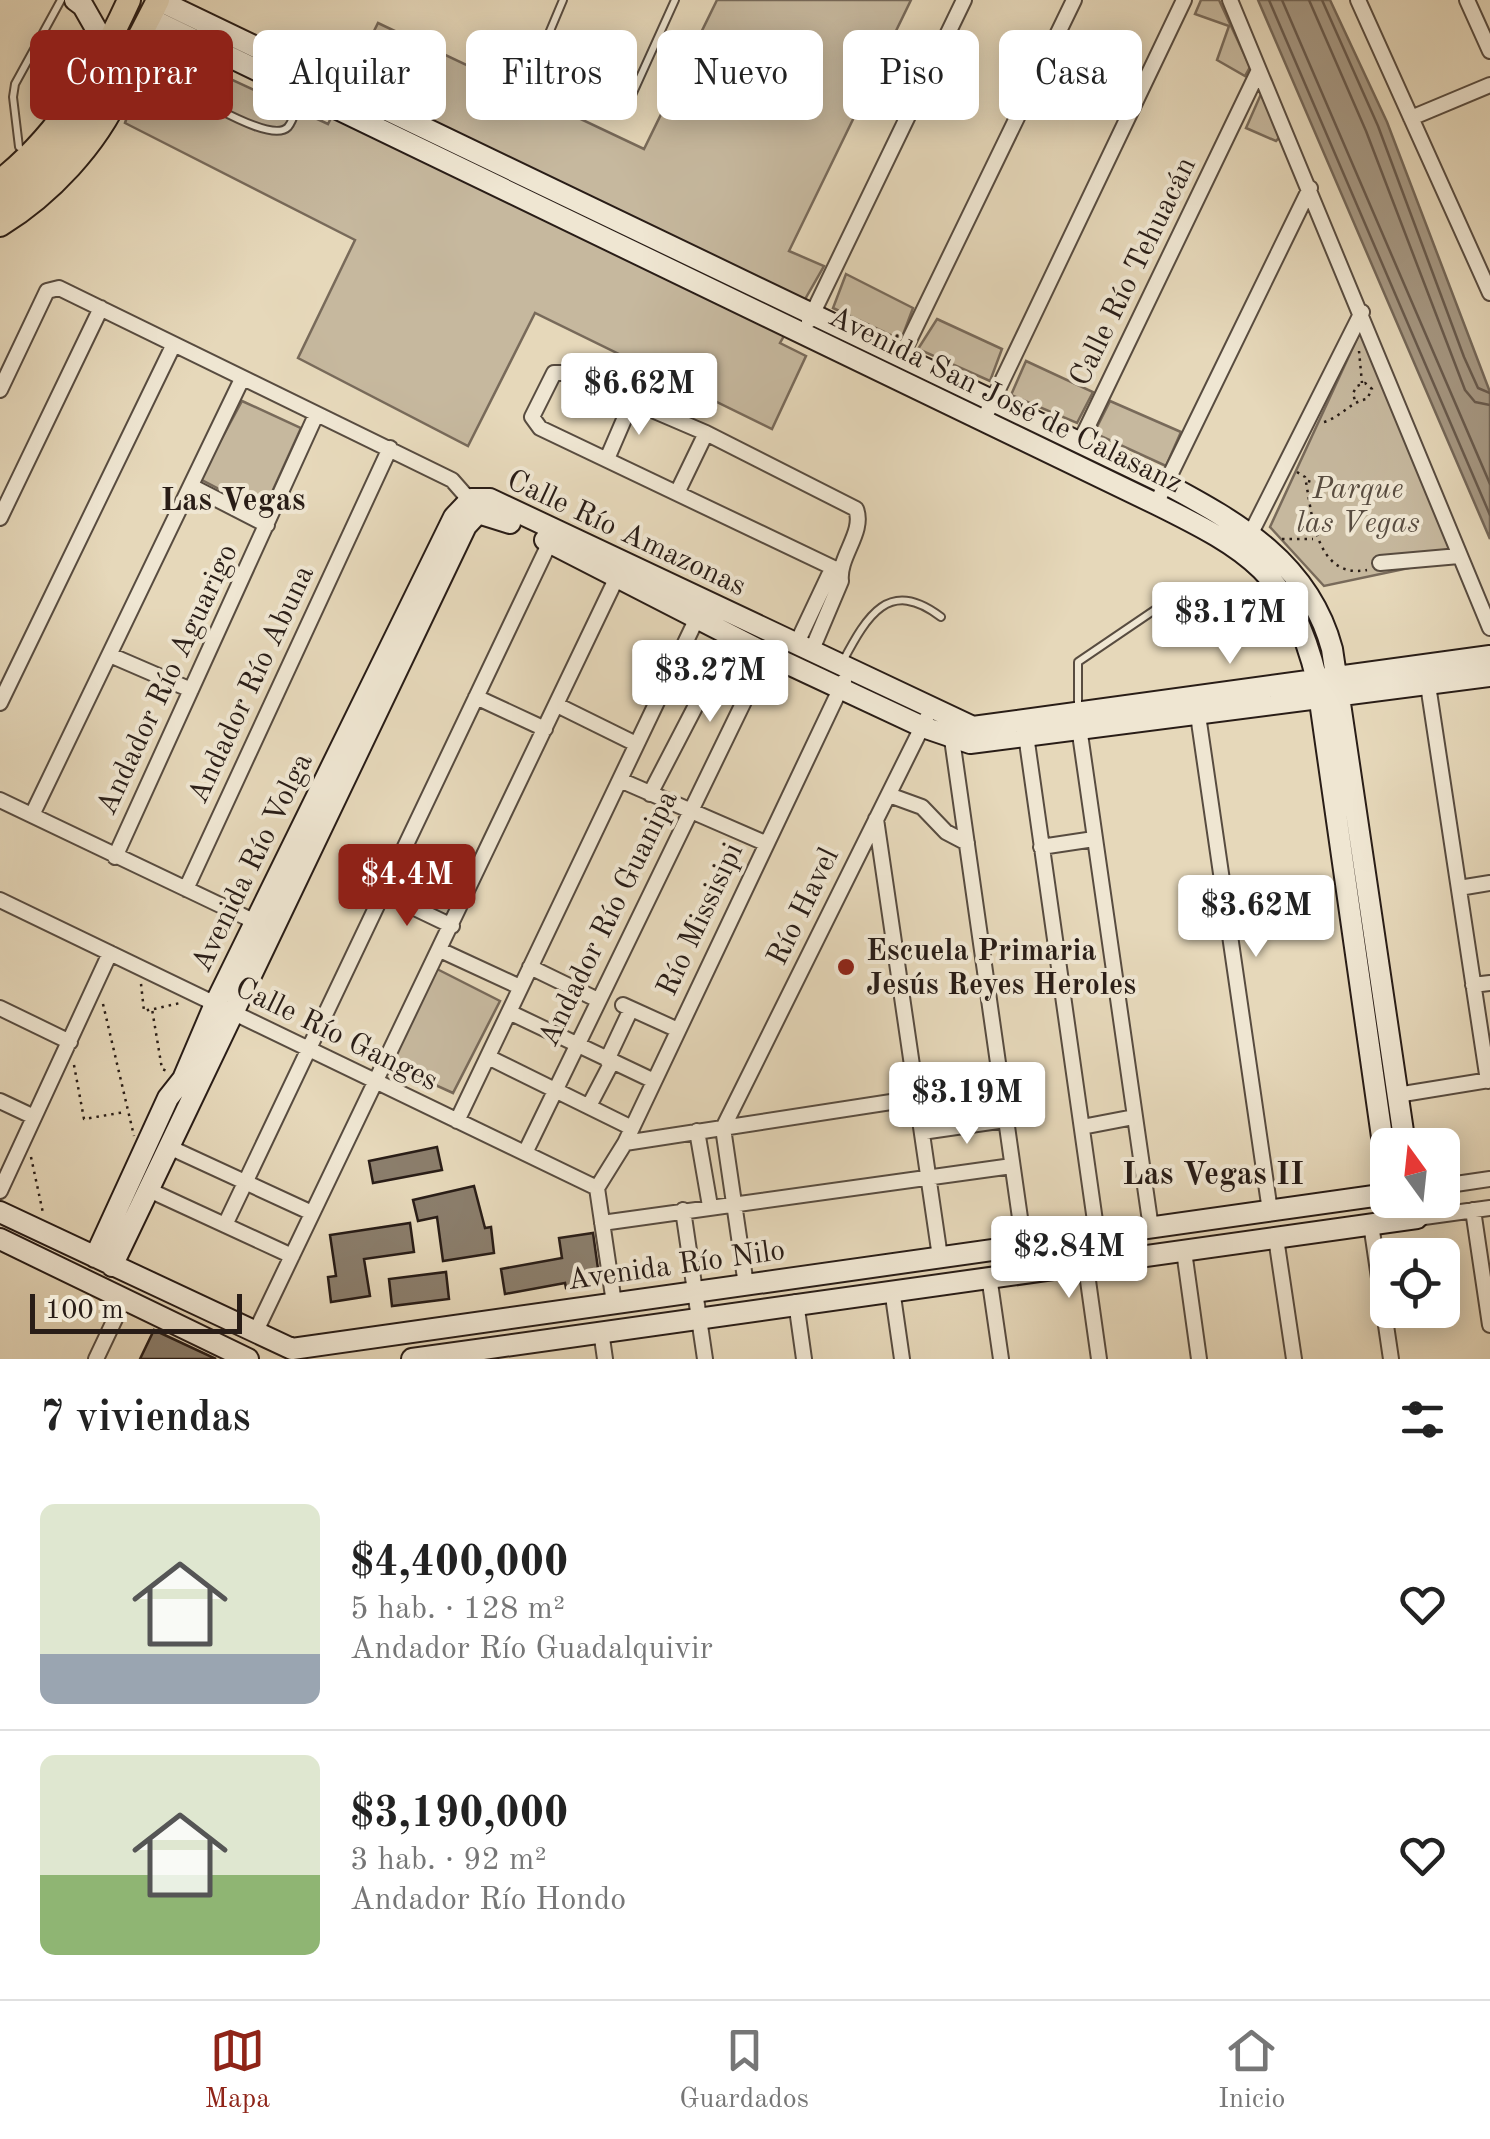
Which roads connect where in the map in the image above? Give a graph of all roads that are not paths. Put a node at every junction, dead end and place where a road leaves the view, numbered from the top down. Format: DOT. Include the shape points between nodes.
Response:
graph roads {
  1 [pos="60,0"];
  2 [pos="129,0"];
  3 [pos="563,0"];
  4 [pos="675,0"];
  5 [pos="964,0"];
  6 [pos="1074,0"];
  7 [pos="1184,0"];
  8 [pos="1230,0"];
  9 [pos="1358,0"];
  10 [pos="1467,0"];
  11 [pos="81,2"];
  12 [pos="155,6"];
  13 [pos="96,30"];
  14 [pos="120,30"];
  15 [pos="135,30"];
  16 [pos="199,30"];
  17 [pos="1490,51"];
  18 [pos="1259,70"];
  19 [pos="1490,85"];
  20 [pos="233,116"];
  21 [pos="1411,118"];
  22 [pos="61,120"];
  23 [pos="84,120"];
  24 [pos="104,120"];
  25 [pos="291,120"];
  26 [pos="378,120"];
  27 [pos="390,120"];
  28 [pos="9,165"];
  29 [pos="1310,188"];
  30 [pos="0,203"];
  31 [pos="0,225"];
  32 [pos="632,228"];
  33 [pos="622,248"];
  34 [pos="1490,293"];
  35 [pos="101,308"];
  36 [pos="812,314"];
  37 [pos="1359,318"];
  38 [pos="802,335"];
  39 [pos="174,346"];
  40 [pos="901,357"];
  41 [pos="242,379"];
  42 [pos="0,390"];
  43 [pos="632,400"];
  44 [pos="994,401"];
  45 [pos="316,415"];
  46 [pos="983,421"];
  47 [pos="706,433"];
  48 [pos="1080,442"];
  49 [pos="390,448"];
  50 [pos="607,458"];
  51 [pos="1166,484"];
  52 [pos="191,486"];
  53 [pos="678,490"];
  54 [pos="1156,504"];
  55 [pos="475,506"];
  56 [pos="0,518"];
  57 [pos="266,525"];
  58 [pos="1253,528"];
  59 [pos="550,542"];
  60 [pos="1459,556"];
  61 [pos="1380,563"];
  62 [pos="840,571"];
  63 [pos="617,578"];
  64 [pos="679,599"];
  65 [pos="697,618"];
  66 [pos="941,618"];
  67 [pos="1490,628"];
  68 [pos="1261,632"];
  69 [pos="732,636"];
  70 [pos="803,649"];
  71 [pos="110,654"];
  72 [pos="767,654"];
  73 [pos="1490,656"];
  74 [pos="843,675"];
  75 [pos="1490,676"];
  76 [pos="1428,685"];
  77 [pos="1329,688"];
  78 [pos="190,690"];
  79 [pos="476,697"];
  80 [pos="0,703"];
  81 [pos="556,706"];
  82 [pos="1198,715"];
  83 [pos="926,718"];
  84 [pos="1079,722"];
  85 [pos="545,729"];
  86 [pos="1025,729"];
  87 [pos="965,736"];
  88 [pos="636,744"];
  89 [pos="620,780"];
  90 [pos="650,794"];
  91 [pos="890,795"];
  92 [pos="0,800"];
  93 [pos="690,812"];
  94 [pos="32,815"];
  95 [pos="876,819"];
  96 [pos="1094,839"];
  97 [pos="966,843"];
  98 [pos="765,844"];
  99 [pos="1041,847"];
  100 [pos="115,857"];
  101 [pos="1490,883"];
  102 [pos="186,888"];
  103 [pos="1459,888"];
  104 [pos="381,892"];
  105 [pos="0,900"];
  106 [pos="263,926"];
  107 [pos="452,926"];
  108 [pos="440,950"];
  109 [pos="110,952"];
  110 [pos="530,967"];
  111 [pos="1490,983"];
  112 [pos="1474,985"];
  113 [pos="520,987"];
  114 [pos="598,1000"];
  115 [pos="0,1008"];
  116 [pos="224,1008"];
  117 [pos="509,1012"];
  118 [pos="678,1030"];
  119 [pos="70,1042"];
  120 [pos="576,1046"];
  121 [pos="308,1048"];
  122 [pos="488,1056"];
  123 [pos="609,1061"];
  124 [pos="1489,1080"];
  125 [pos="375,1081"];
  126 [pos="654,1081"];
  127 [pos="555,1089"];
  128 [pos="1397,1095"];
  129 [pos="917,1098"];
  130 [pos="0,1101"];
  131 [pos="589,1106"];
  132 [pos="34,1117"];
  133 [pos="1134,1117"];
  134 [pos="1005,1120"];
  135 [pos="456,1121"];
  136 [pos="1082,1127"];
  137 [pos="632,1128"];
  138 [pos="723,1128"];
  139 [pos="1382,1128"];
  140 [pos="1402,1128"];
  141 [pos="697,1132"];
  142 [pos="922,1132"];
  143 [pos="625,1144"];
  144 [pos="159,1146"];
  145 [pos="525,1153"];
  146 [pos="1012,1166"];
  147 [pos="928,1176"];
  148 [pos="1490,1179"];
  149 [pos="245,1182"];
  150 [pos="1460,1183"];
  151 [pos="597,1188"];
  152 [pos="149,1190"];
  153 [pos="0,1191"];
  154 [pos="733,1203"];
  155 [pos="710,1206"];
  156 [pos="1370,1206"];
  157 [pos="1490,1208"];
  158 [pos="683,1210"];
  159 [pos="1460,1210"];
  160 [pos="1474,1210"];
  161 [pos="1270,1211"];
  162 [pos="0,1212"];
  163 [pos="312,1213"];
  164 [pos="1378,1218"];
  165 [pos="602,1223"];
  166 [pos="1372,1224"];
  167 [pos="225,1226"];
  168 [pos="1151,1228"];
  169 [pos="1090,1236"];
  170 [pos="1276,1238"];
  171 [pos="0,1240"];
  172 [pos="1024,1246"];
  173 [pos="1184,1251"];
  174 [pos="292,1256"];
  175 [pos="940,1257"];
  176 [pos="104,1262"];
  177 [pos="1086,1264"];
  178 [pos="989,1276"];
  179 [pos="746,1285"];
  180 [pos="892,1288"];
  181 [pos="696,1293"];
  182 [pos="124,1300"];
  183 [pos="796,1302"];
  184 [pos="614,1303"];
  185 [pos="699,1316"];
  186 [pos="1490,1325"];
  187 [pos="602,1332"];
  188 [pos="255,1333"];
  189 [pos="405,1334"];
  190 [pos="212,1351"];
  191 [pos="506,1352"];
  192 [pos="96,1359"];
  193 [pos="248,1359"];
  194 [pos="410,1359"];
  195 [pos="606,1359"];
  196 [pos="705,1359"];
  197 [pos="804,1359"];
  198 [pos="902,1359"];
  199 [pos="1001,1359"];
  200 [pos="1099,1359"];
  201 [pos="1199,1359"];
  202 [pos="1294,1359"];
  203 [pos="1390,1359"];
  1 -- 28 [label="lane" via="16,84"];
  2 -- 14 [label="main road"];
  3 -- 4 [label="lane" via="539,57 622,99 632,95"];
  5 -- 36 [label="street"];
  6 -- 40 [label="street"];
  7 -- 44 [label="street"];
  8 -- 18 [label="street"];
  9 -- 21 [label="street"];
  10 -- 17 [label="street"];
  11 -- 13 [label="street"];
  12 -- 15 [label="main road"];
  12 -- 16 [label="street, Avenida San José de Calasanz"];
  18 -- 29 [label="street"];
  18 -- 48 [label="street, Calle Río Tehuacán"];
  19 -- 21 [label="street"];
  20 -- 25 [label="lane" via="281,131"];
  21 -- 34 [label="street"];
  22 -- 28 [label="main road"];
  23 -- 30 [label="main road"];
  24 -- 31 [label="main road" via="50,186"];
  26 -- 33 [label="street, Avenida San José de Calasanz"];
  27 -- 32 [label="street, Avenida San José de Calasanz"];
  29 -- 37 [label="street"];
  29 -- 51 [label="street"];
  32 -- 33 [label="street"];
  32 -- 36 [label="street, Avenida San José de Calasanz"];
  33 -- 38 [label="street, Avenida San José de Calasanz"];
  35 -- 39 [label="street, Calle Río Amazonas"];
  35 -- 42 [label="street, Calle Río Amazonas" via="53,288"];
  35 -- 56 [label="street"];
  36 -- 38 [label="street"];
  36 -- 40 [label="street, Avenida San José de Calasanz"];
  37 -- 58 [label="street"];
  37 -- 60 [label="street"];
  38 -- 46 [label="street, Avenida San José de Calasanz"];
  39 -- 41 [label="street, Calle Río Amazonas"];
  39 -- 80 [label="street"];
  40 -- 44 [label="street, Avenida San José de Calasanz"];
  41 -- 45 [label="street, Calle Río Amazonas"];
  41 -- 52 [label="street"];
  43 -- 47 [label="street"];
  43 -- 50 [label="street"];
  43 -- 50 [label="street" via="560,372 532,418 540,428"];
  44 -- 46 [label="street"];
  44 -- 48 [label="street, Avenida San José de Calasanz"];
  45 -- 49 [label="street, Calle Río Amazonas"];
  45 -- 57 [label="street, Andador Río Aguarigo"];
  46 -- 54 [label="street, Avenida San José de Calasanz"];
  47 -- 53 [label="street"];
  47 -- 62 [label="street" via="856,509 860,519"];
  48 -- 51 [label="street, Avenida San José de Calasanz"];
  49 -- 55 [label="street, Calle Río Amazonas" via="461,486"];
  49 -- 102 [label="street, Andador Río Abuna"];
  50 -- 53 [label="street"];
  51 -- 54 [label="street"];
  51 -- 58 [label="street, Avenida San José de Calasanz"];
  52 -- 57 [label="street"];
  52 -- 71 [label="street"];
  53 -- 62 [label="street"];
  54 -- 77 [label="street, Avenida San José de Calasanz" via="1232,543 1269,575 1299,619"];
  55 -- 59 [label="street, Calle Río Amazonas"];
  55 -- 64 [label="street, Calle Río Amazonas" via="490,499"];
  55 -- 106 [label="street, Avenida Río Volga"];
  57 -- 78 [label="street, Andador Río Aguarigo"];
  58 -- 77 [label="street, Avenida San José de Calasanz" via="1313,600 1327,629"];
  59 -- 63 [label="street, Calle Río Amazonas"];
  59 -- 79 [label="street"];
  60 -- 61 [label="street"];
  60 -- 67 [label="street"];
  62 -- 70 [label="street" via="842,581"];
  63 -- 64 [label="street, Calle Río Amazonas"];
  63 -- 81 [label="street"];
  64 -- 65 [label="street, Calle Río Amazonas"];
  64 -- 70 [label="street, Calle Río Amazonas"];
  65 -- 69 [label="street, Calle Río Amazonas"];
  65 -- 88 [label="street"];
  66 -- 74 [label="lane" via="922,604 888,602 866,622"];
  68 -- 84 [label="lane" via="1216,590 1184,590 1078,662"];
  69 -- 72 [label="street, Calle Río Amazonas"];
  69 -- 90 [label="street"];
  70 -- 74 [label="street, Calle Río Amazonas"];
  71 -- 78 [label="street"];
  71 -- 94 [label="street"];
  72 -- 74 [label="street, Calle Río Amazonas"];
  72 -- 93 [label="street, Andador Río Guanipa"];
  73 -- 77 [label="street"];
  74 -- 83 [label="street, Calle Río Amazonas"];
  74 -- 98 [label="street, Río Missisipi"];
  75 -- 76 [label="street"];
  76 -- 77 [label="street"];
  76 -- 103 [label="street"];
  77 -- 82 [label="street"];
  77 -- 84 [label="street"];
  77 -- 128 [label="street, Avenida San José de Calasanz"];
  77 -- 139 [label="street, Avenida San José de Calasanz"];
  78 -- 100 [label="street, Andador Río Aguarigo"];
  79 -- 85 [label="street"];
  79 -- 104 [label="street"];
  81 -- 85 [label="street"];
  81 -- 88 [label="street"];
  82 -- 84 [label="street"];
  82 -- 161 [label="street"];
  83 -- 87 [label="street, Calle Río Amazonas"];
  83 -- 91 [label="street, Río Havel"];
  84 -- 86 [label="street"];
  84 -- 96 [label="street"];
  85 -- 107 [label="street"];
  86 -- 87 [label="street"];
  86 -- 99 [label="street"];
  87 -- 97 [label="street"];
  88 -- 89 [label="street"];
  89 -- 90 [label="street"];
  89 -- 110 [label="street"];
  90 -- 93 [label="street"];
  91 -- 95 [label="street, Río Havel"];
  91 -- 97 [label="street" via="922,808"];
  92 -- 94 [label="street"];
  93 -- 98 [label="street"];
  93 -- 114 [label="street, Andador Río Guanipa"];
  94 -- 100 [label="street"];
  95 -- 129 [label="street"];
  95 -- 138 [label="street, Río Havel"];
  96 -- 99 [label="street"];
  96 -- 133 [label="street"];
  97 -- 134 [label="street"];
  98 -- 118 [label="street, Río Missisipi"];
  99 -- 136 [label="street"];
  100 -- 102 [label="street"];
  101 -- 103 [label="street"];
  102 -- 106 [label="street"];
  103 -- 112 [label="street"];
  104 -- 107 [label="street"];
  104 -- 121 [label="street"];
  105 -- 109 [label="street, Calle Río Ganges"];
  106 -- 116 [label="street, Avenida Río Volga"];
  107 -- 108 [label="street"];
  108 -- 113 [label="street"];
  108 -- 125 [label="street"];
  109 -- 116 [label="street, Calle Río Ganges"];
  109 -- 119 [label="street"];
  110 -- 113 [label="street"];
  110 -- 114 [label="street"];
  111 -- 112 [label="street"];
  112 -- 124 [label="street"];
  113 -- 117 [label="street"];
  114 -- 120 [label="street, Andador Río Guanipa"];
  115 -- 119 [label="street"];
  116 -- 121 [label="street, Calle Río Ganges"];
  116 -- 144 [label="street, Avenida Río Volga"];
  116 -- 144 [label="street, Avenida Río Volga" via="168,1098"];
  117 -- 120 [label="street"];
  117 -- 122 [label="street"];
  118 -- 123 [label="street" via="627,1007"];
  118 -- 126 [label="street, Río Missisipi"];
  119 -- 132 [label="street"];
  120 -- 123 [label="street"];
  120 -- 127 [label="street, Andador Río Guanipa"];
  121 -- 125 [label="street, Calle Río Ganges"];
  121 -- 149 [label="street"];
  122 -- 127 [label="street"];
  122 -- 135 [label="street"];
  123 -- 126 [label="street"];
  123 -- 131 [label="street"];
  124 -- 128 [label="street"];
  125 -- 135 [label="street, Calle Río Ganges"];
  125 -- 163 [label="street"];
  126 -- 137 [label="street, Río Missisipi"];
  127 -- 131 [label="street"];
  127 -- 145 [label="street, Andador Río Guanipa"];
  128 -- 140 [label="street, Avenida San José de Calasanz"];
  129 -- 138 [label="street"];
  129 -- 142 [label="street"];
  130 -- 132 [label="street"];
  131 -- 137 [label="street"];
  132 -- 153 [label="street"];
  133 -- 136 [label="street"];
  133 -- 168 [label="street"];
  134 -- 142 [label="street"];
  134 -- 146 [label="street"];
  135 -- 145 [label="street, Calle Río Ganges"];
  136 -- 169 [label="street"];
  137 -- 143 [label="street, Río Missisipi"];
  138 -- 141 [label="street"];
  138 -- 154 [label="street"];
  141 -- 143 [label="street"];
  141 -- 155 [label="street"];
  142 -- 147 [label="street"];
  143 -- 151 [label="street, Río Missisipi"];
  144 -- 149 [label="street"];
  144 -- 152 [label="street, Avenida Río Volga"];
  144 -- 176 [label="street, Avenida Río Volga"];
  145 -- 151 [label="street, Calle Río Ganges"];
  146 -- 147 [label="street"];
  146 -- 172 [label="street"];
  147 -- 154 [label="street"];
  147 -- 175 [label="street"];
  148 -- 150 [label="street"];
  149 -- 163 [label="street"];
  149 -- 167 [label="street"];
  151 -- 165 [label="street"];
  152 -- 167 [label="street"];
  152 -- 176 [label="street, Avenida Río Volga"];
  154 -- 155 [label="street"];
  154 -- 179 [label="street"];
  155 -- 158 [label="street"];
  156 -- 161 [label="street, Avenida Río Nilo"];
  157 -- 160 [label="street, Avenida Río Nilo"];
  158 -- 165 [label="street"];
  158 -- 181 [label="street"];
  159 -- 160 [label="street, Avenida Río Nilo"];
  160 -- 186 [label="street"];
  161 -- 168 [label="street, Avenida Río Nilo"];
  162 -- 176 [label="street, Avenida Río Nilo"];
  163 -- 174 [label="street"];
  164 -- 166 [label="street, Avenida Río Nilo"];
  165 -- 184 [label="street"];
  166 -- 170 [label="street, Avenida Río Nilo"];
  166 -- 203 [label="street"];
  167 -- 174 [label="street"];
  168 -- 169 [label="street, Avenida Río Nilo"];
  169 -- 172 [label="street, Avenida Río Nilo"];
  169 -- 177 [label="street"];
  170 -- 173 [label="street, Avenida Río Nilo"];
  170 -- 202 [label="street"];
  171 -- 182 [label="street"];
  172 -- 175 [label="street, Avenida Río Nilo"];
  173 -- 177 [label="street, Avenida Río Nilo"];
  173 -- 201 [label="street"];
  174 -- 188 [label="street"];
  175 -- 179 [label="street, Avenida Río Nilo"];
  176 -- 188 [label="street, Avenida Río Nilo"];
  177 -- 178 [label="street, Avenida Río Nilo"];
  177 -- 200 [label="street"];
  178 -- 180 [label="street, Avenida Río Nilo"];
  178 -- 199 [label="street"];
  179 -- 181 [label="street, Avenida Río Nilo"];
  180 -- 183 [label="street, Avenida Río Nilo"];
  180 -- 198 [label="street"];
  181 -- 184 [label="street, Avenida Río Nilo"];
  181 -- 185 [label="street"];
  182 -- 190 [label="street"];
  182 -- 192 [label="street"];
  183 -- 185 [label="street, Avenida Río Nilo"];
  183 -- 197 [label="street"];
  184 -- 189 [label="street, Avenida Río Nilo"];
  185 -- 187 [label="street, Avenida Río Nilo"];
  185 -- 196 [label="street"];
  187 -- 191 [label="street, Avenida Río Nilo"];
  187 -- 195 [label="street"];
  188 -- 189 [label="street, Avenida Río Nilo" via="292,1349"];
  189 -- 194 [label="street"];
  190 -- 193 [label="street"];
  191 -- 194 [label="street, Avenida Río Nilo"];
}
